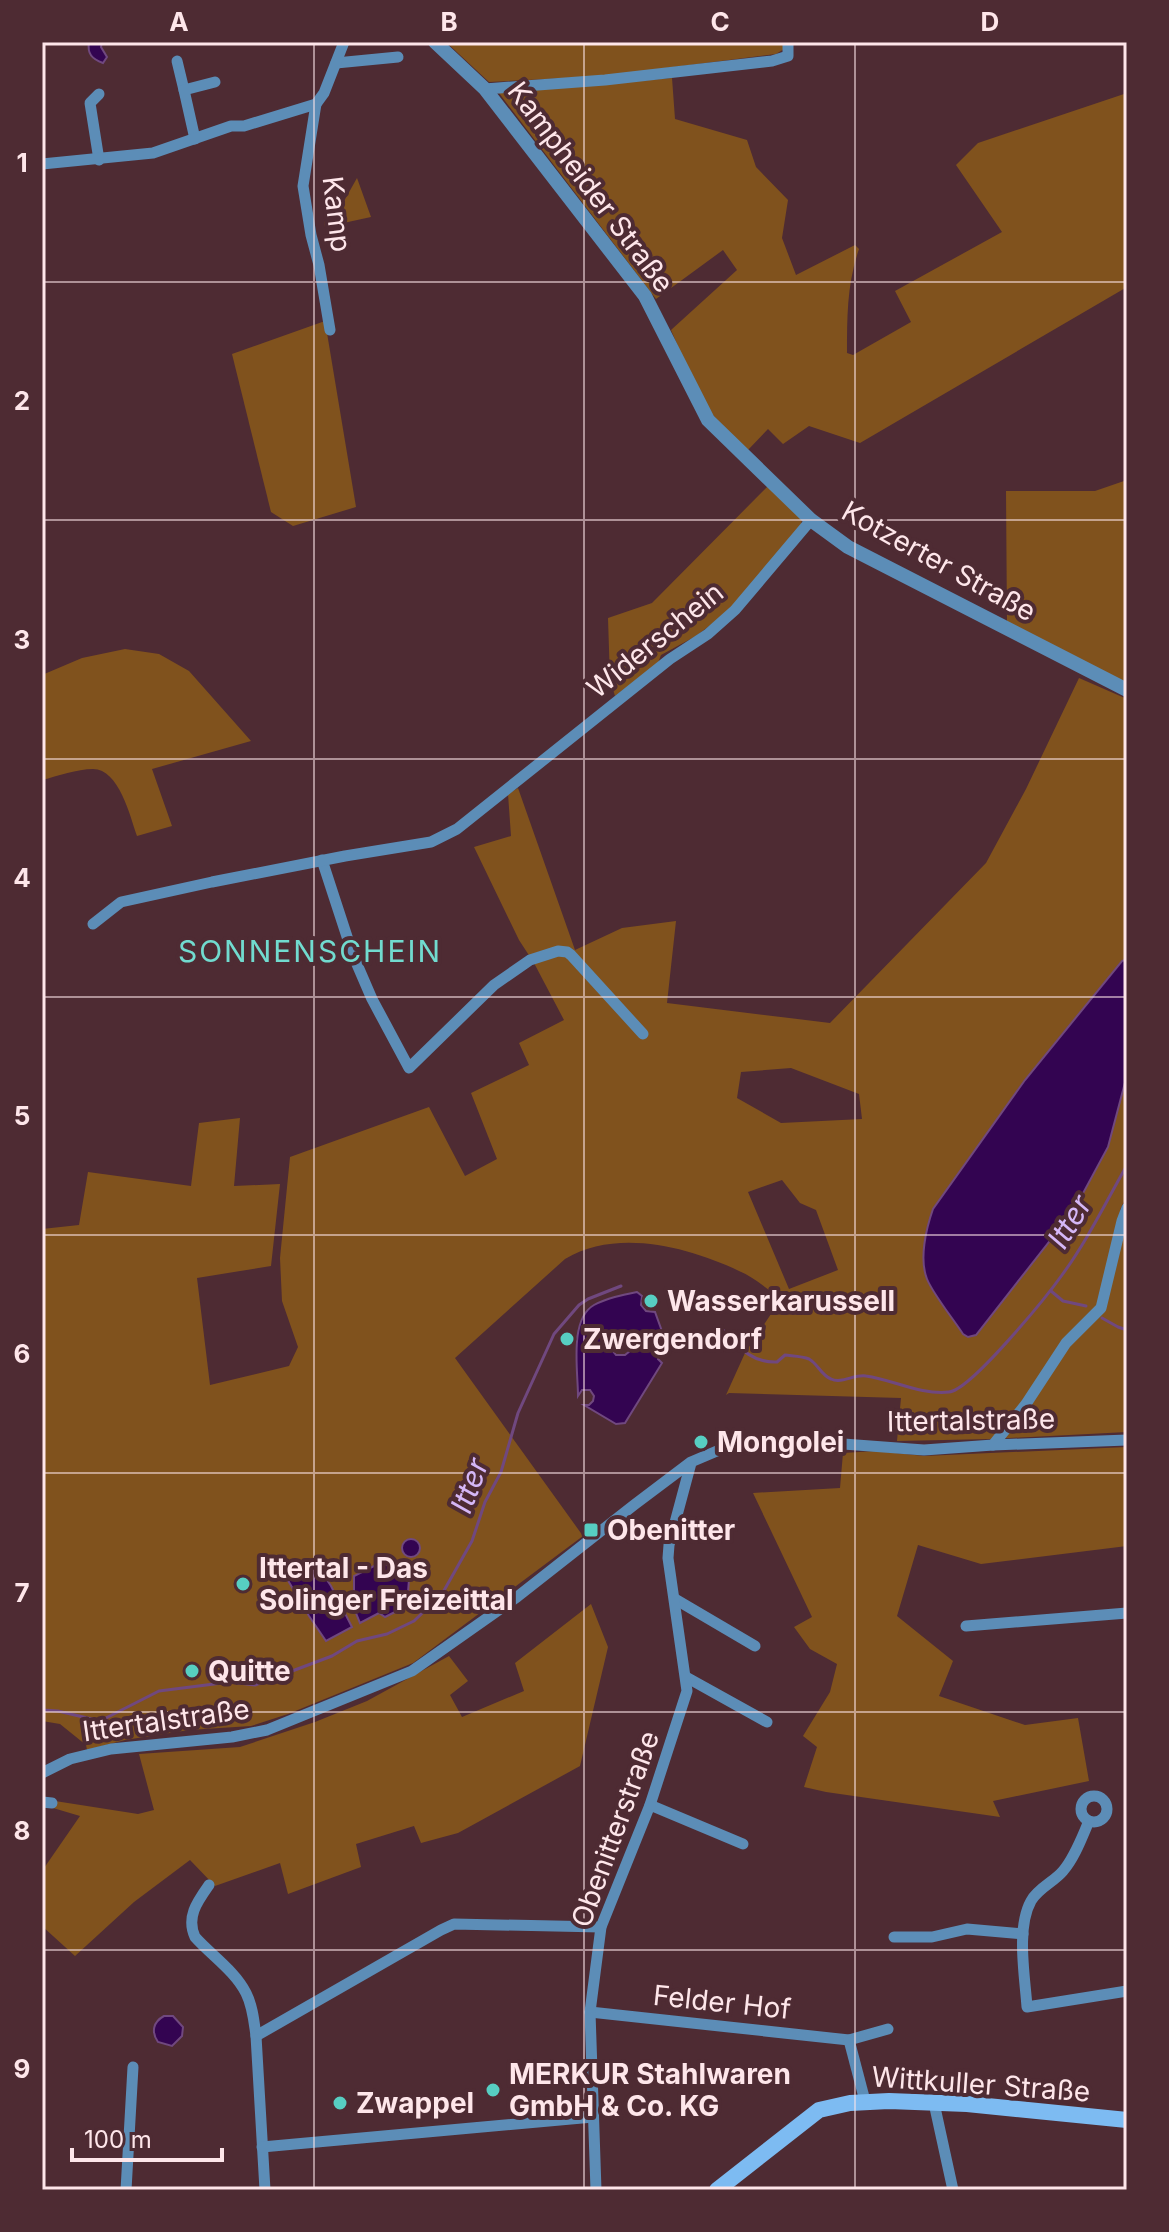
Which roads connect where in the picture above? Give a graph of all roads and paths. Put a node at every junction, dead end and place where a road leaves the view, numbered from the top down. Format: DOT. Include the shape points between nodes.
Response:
graph roads {
  1 [pos="344,42"];
  2 [pos="435,42"];
  3 [pos="788,42"];
  4 [pos="398,57"];
  5 [pos="177,61"];
  6 [pos="336,63"];
  7 [pos="215,82"];
  8 [pos="485,89"];
  9 [pos="184,90"];
  10 [pos="99,94"];
  11 [pos="316,104"];
  12 [pos="195,139"];
  13 [pos="99,160"];
  14 [pos="42,164"];
  15 [pos="330,330"];
  16 [pos="708,420"];
  17 [pos="811,520"];
  18 [pos="1127,690"];
  19 [pos="322,860"];
  20 [pos="93,924"];
  21 [pos="643,1034"];
  22 [pos="1127,1208"];
  23 [pos="1127,1440"];
  24 [pos="993,1445"];
  25 [pos="691,1462"];
  26 [pos="675,1599"];
  27 [pos="1127,1613"];
  28 [pos="966,1626"];
  29 [pos="755,1646"];
  30 [pos="686,1677"];
  31 [pos="767,1722"];
  32 [pos="42,1773"];
  33 [pos="650,1805"];
  34 [pos="1089,1821"];
  35 [pos="743,1844"];
  36 [pos="209,1885"];
  37 [pos="601,1927"];
  38 [pos="1023,1934"];
  39 [pos="894,1937"];
  40 [pos="1127,1991"];
  41 [pos="590,2012"];
  42 [pos="888,2029"];
  43 [pos="256,2036"];
  44 [pos="849,2040"];
  45 [pos="133,2067"];
  46 [pos="865,2101"];
  47 [pos="934,2103"];
  48 [pos="593,2117"];
  49 [pos="1127,2120"];
  50 [pos="262,2147"];
  51 [pos="126,2190"];
  52 [pos="265,2190"];
  53 [pos="596,2190"];
  54 [pos="717,2190"];
  55 [pos="953,2190"];
  1 -- 6 [label="street, Kamp"];
  2 -- 8 [label="street, Kampheider Straße"];
  3 -- 8 [label="street" via="788,56 772,61"];
  4 -- 6 [label="street"];
  5 -- 9 [label="street"];
  6 -- 11 [label="street, Kamp"];
  7 -- 9 [label="street"];
  8 -- 16 [label="street, Kampheider Straße" via="645,296"];
  9 -- 12 [label="street"];
  10 -- 13 [label="street" via="90,103"];
  11 -- 12 [label="street"];
  11 -- 15 [label="street, Kamp" via="303,186"];
  12 -- 13 [label="street" via="153,153"];
  13 -- 14 [label="street"];
  16 -- 17 [label="street, Kotzerter Straße"];
  17 -- 18 [label="street, Kotzerter Straße" via="848,547"];
  17 -- 19 [label="street, Widerschein" via="708,634 457,829 431,842"];
  19 -- 20 [label="street" via="121,902"];
  19 -- 21 [label="street" via="353,955 409,1068 494,985 530,960 558,951 571,955"];
  22 -- 24 [label="street" via="1101,1308 1066,1343"];
  23 -- 24 [label="street, Ittertalstraße"];
  24 -- 25 [label="street, Ittertalstraße" via="924,1450 765,1442 724,1448"];
  25 -- 26 [label="street, Obenitterstraße" via="669,1545"];
  25 -- 32 [label="street, Ittertalstraße" via="412,1671 267,1730 111,1749 70,1759"];
  26 -- 29 [label="street"];
  26 -- 30 [label="street, Obenitterstraße"];
  27 -- 28 [label="street"];
  30 -- 31 [label="street"];
  30 -- 33 [label="street, Obenitterstraße" via="684,1702"];
  33 -- 35 [label="street"];
  33 -- 37 [label="street, Obenitterstraße"];
  34 -- 38 [label="street" via="1063,1872 1031,1901"];
  36 -- 43 [label="street" via="192,1912 191,1929 245,1992"];
  37 -- 41 [label="street, Obenitterstraße"];
  37 -- 43 [label="street" via="454,1924"];
  38 -- 39 [label="street" via="967,1929 932,1937"];
  38 -- 40 [label="street" via="1027,2007"];
  41 -- 44 [label="street, Felder Hof"];
  41 -- 48 [label="street, Obenitterstraße"];
  42 -- 44 [label="street, Felder Hof"];
  43 -- 50 [label="street"];
  44 -- 46 [label="street"];
  45 -- 51 [label="street"];
  46 -- 47 [label="main road, Wittkuller Straße"];
  46 -- 54 [label="main road, Wittkuller Straße" via="819,2110"];
  47 -- 49 [label="main road, Wittkuller Straße"];
  47 -- 55 [label="street"];
  48 -- 50 [label="street"];
  48 -- 53 [label="street, Obenitterstraße"];
  50 -- 52 [label="street"];
}
